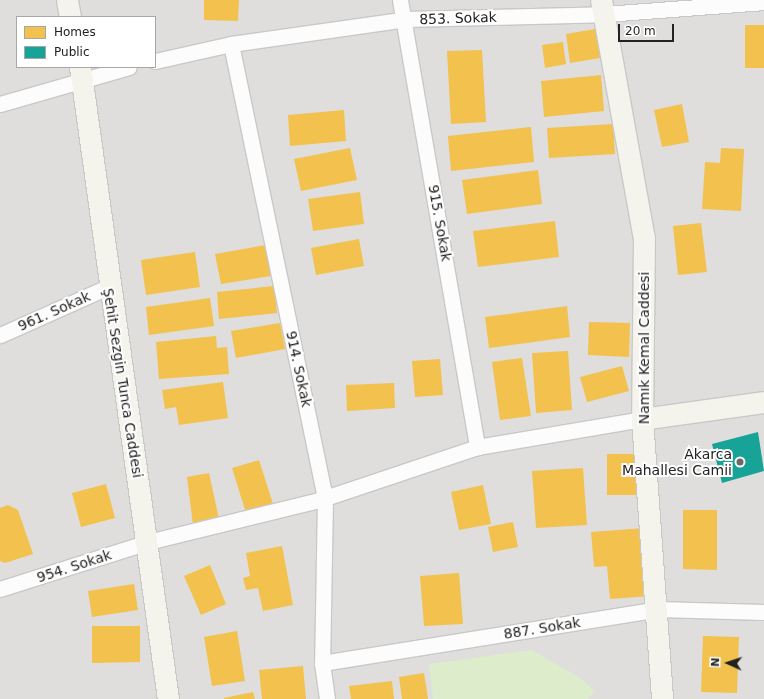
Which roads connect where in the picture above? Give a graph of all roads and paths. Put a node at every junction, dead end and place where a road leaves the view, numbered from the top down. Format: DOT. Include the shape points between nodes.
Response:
graph roads {
  1 [pos="67,0"];
  2 [pos="400,0"];
  3 [pos="764,2"];
  4 [pos="713,3"];
  5 [pos="603,7"];
  6 [pos="70,16"];
  7 [pos="406,19"];
  8 [pos="231,44"];
  9 [pos="156,61"];
  10 [pos="119,68"];
  11 [pos="81,72"];
  12 [pos="0,104"];
  13 [pos="108,287"];
  14 [pos="0,335"];
  15 [pos="764,402"];
  16 [pos="642,419"];
  17 [pos="477,447"];
  18 [pos="325,498"];
  19 [pos="148,542"];
  20 [pos="0,589"];
  21 [pos="658,609"];
  22 [pos="764,612"];
  23 [pos="322,663"];
  24 [pos="168,699"];
  25 [pos="327,699"];
  26 [pos="662,699"];
  1 -- 6 [label="street"];
  2 -- 7 [label="street, 915. Sokak"];
  3 -- 4 [label="street, 853. Sokak"];
  4 -- 5 [label="street, 853. Sokak"];
  5 -- 7 [label="street, 853. Sokak"];
  5 -- 16 [label="street, Namık Kemal Caddesi" via="644,238"];
  7 -- 8 [label="street, 853. Sokak"];
  7 -- 17 [label="street, 915. Sokak"];
  8 -- 9 [label="street, 853. Sokak"];
  8 -- 18 [label="street, 914. Sokak"];
  10 -- 11 [label="street"];
  11 -- 12 [label="street"];
  11 -- 13 [label="street, Şehit Sezgin Tunca Caddesi"];
  13 -- 14 [label="street, 961. Sokak"];
  13 -- 19 [label="street, Şehit Sezgin Tunca Caddesi"];
  15 -- 16 [label="street"];
  16 -- 17 [label="street, 954. Sokak"];
  16 -- 21 [label="street, Namık Kemal Caddesi"];
  17 -- 18 [label="street, 954. Sokak"];
  18 -- 19 [label="street, 954. Sokak"];
  18 -- 23 [label="street, 914. Sokak"];
  19 -- 20 [label="street, 954. Sokak"];
  19 -- 24 [label="street, Şehit Sezgin Tunca Caddesi"];
  21 -- 22 [label="street, 887. Sokak"];
  21 -- 23 [label="street, 887. Sokak"];
  21 -- 26 [label="street, Namık Kemal Caddesi"];
  23 -- 25 [label="street, 914. Sokak"];
}
